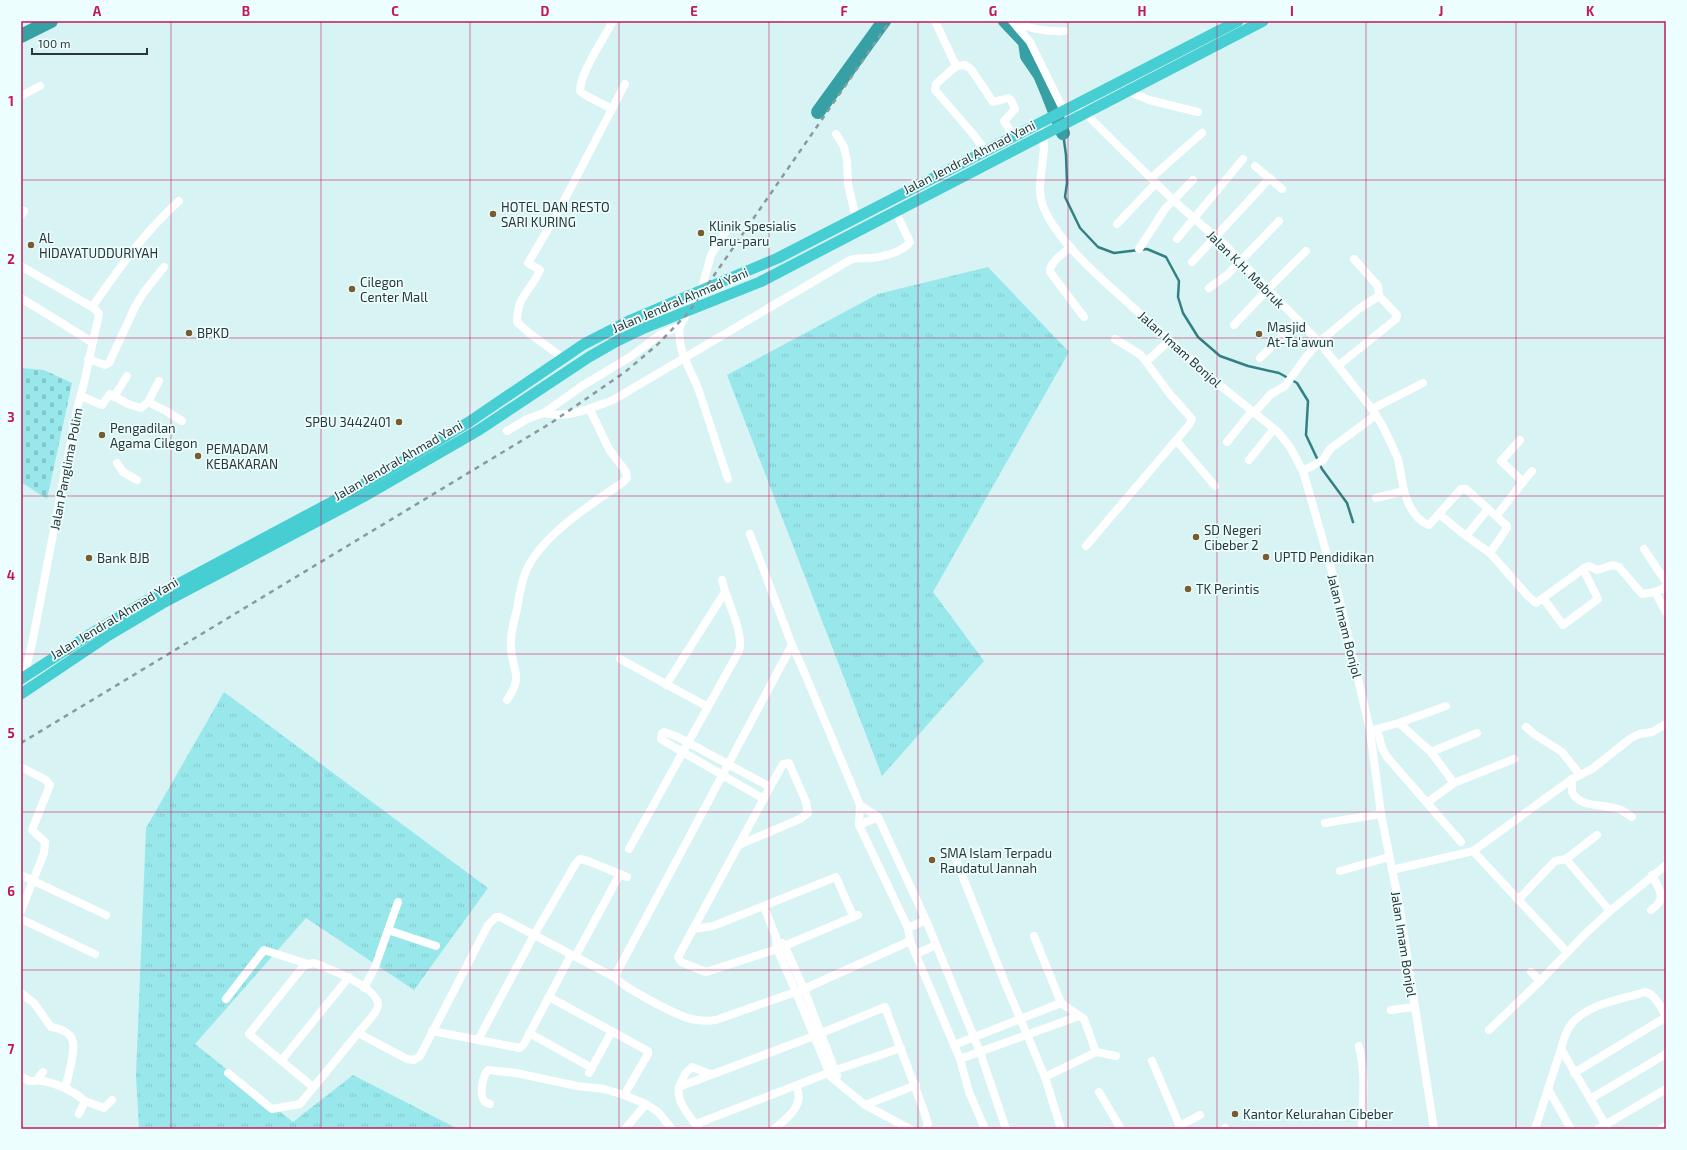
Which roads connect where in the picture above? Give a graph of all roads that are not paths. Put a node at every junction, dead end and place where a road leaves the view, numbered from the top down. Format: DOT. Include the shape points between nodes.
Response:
graph roads {
  1 [pos="613,21"];
  2 [pos="935,21"];
  3 [pos="1013,21"];
  4 [pos="1238,21"];
  5 [pos="1263,21"];
  6 [pos="1064,31"];
  7 [pos="956,66"];
  8 [pos="625,84"];
  9 [pos="40,86"];
  10 [pos="1128,91"];
  11 [pos="21,96"];
  12 [pos="1078,104"];
  13 [pos="612,109"];
  14 [pos="1198,112"];
  15 [pos="1086,114"];
  16 [pos="1064,116"];
  17 [pos="1040,124"];
  18 [pos="1202,133"];
  19 [pos="836,134"];
  20 [pos="1043,135"];
  21 [pos="1014,137"];
  22 [pos="986,152"];
  23 [pos="1243,159"];
  24 [pos="1255,166"];
  25 [pos="1270,178"];
  26 [pos="1193,180"];
  27 [pos="1154,181"];
  28 [pos="1282,189"];
  29 [pos="1173,200"];
  30 [pos="179,201"];
  31 [pos="895,212"];
  32 [pos="856,219"];
  33 [pos="1194,219"];
  34 [pos="1279,221"];
  35 [pos="1117,224"];
  36 [pos="726,231"];
  37 [pos="1216,237"];
  38 [pos="1177,239"];
  39 [pos="1071,247"];
  40 [pos="1140,249"];
  41 [pos="1306,251"];
  42 [pos="1354,259"];
  43 [pos="1240,261"];
  44 [pos="1192,262"];
  45 [pos="21,266"];
  46 [pos="164,267"];
  47 [pos="1209,288"];
  48 [pos="1268,289"];
  49 [pos="1379,296"];
  50 [pos="21,298"];
  51 [pos="92,307"];
  52 [pos="1084,317"];
  53 [pos="1298,320"];
  54 [pos="1234,325"];
  55 [pos="680,326"];
  56 [pos="1115,339"];
  57 [pos="1170,340"];
  58 [pos="92,342"];
  59 [pos="1320,342"];
  60 [pos="684,357"];
  61 [pos="563,358"];
  62 [pos="1260,358"];
  63 [pos="88,359"];
  64 [pos="1147,361"];
  65 [pos="1339,366"];
  66 [pos="127,376"];
  67 [pos="159,381"];
  68 [pos="1423,383"];
  69 [pos="80,396"];
  70 [pos="114,397"];
  71 [pos="148,402"];
  72 [pos="590,410"];
  73 [pos="1253,412"];
  74 [pos="1374,412"];
  75 [pos="544,413"];
  76 [pos="182,421"];
  77 [pos="1274,429"];
  78 [pos="507,431"];
  79 [pos="1176,440"];
  80 [pos="1520,440"];
  81 [pos="1227,442"];
  82 [pos="1249,460"];
  83 [pos="117,463"];
  84 [pos="1303,471"];
  85 [pos="1532,471"];
  86 [pos="728,479"];
  87 [pos="137,480"];
  88 [pos="1523,482"];
  89 [pos="1215,486"];
  90 [pos="1404,491"];
  91 [pos="1376,498"];
  92 [pos="1488,509"];
  93 [pos="1439,514"];
  94 [pos="1497,515"];
  95 [pos="750,534"];
  96 [pos="1466,536"];
  97 [pos="1086,546"];
  98 [pos="1644,549"];
  99 [pos="1490,553"];
  100 [pos="1583,569"];
  101 [pos="722,580"];
  102 [pos="1666,582"];
  103 [pos="1666,587"];
  104 [pos="724,592"];
  105 [pos="1654,592"];
  106 [pos="1543,598"];
  107 [pos="1666,612"];
  108 [pos="792,645"];
  109 [pos="620,659"];
  110 [pos="22,678"];
  111 [pos="666,684"];
  112 [pos="21,694"];
  113 [pos="507,700"];
  114 [pos="1446,706"];
  115 [pos="708,707"];
  116 [pos="1399,723"];
  117 [pos="1666,724"];
  118 [pos="1526,727"];
  119 [pos="1374,729"];
  120 [pos="1477,733"];
  121 [pos="688,742"];
  122 [pos="683,752"];
  123 [pos="1431,752"];
  124 [pos="1514,759"];
  125 [pos="729,764"];
  126 [pos="21,767"];
  127 [pos="722,775"];
  128 [pos="1580,775"];
  129 [pos="1572,779"];
  130 [pos="1454,783"];
  131 [pos="770,787"];
  132 [pos="764,799"];
  133 [pos="1428,802"];
  134 [pos="860,805"];
  135 [pos="1381,814"];
  136 [pos="878,817"];
  137 [pos="1632,817"];
  138 [pos="1325,823"];
  139 [pos="859,824"];
  140 [pos="1597,835"];
  141 [pos="1461,842"];
  142 [pos="741,844"];
  143 [pos="629,849"];
  144 [pos="1473,850"];
  145 [pos="1389,857"];
  146 [pos="1566,859"];
  147 [pos="956,860"];
  148 [pos="1666,865"];
  149 [pos="1392,870"];
  150 [pos="1340,871"];
  151 [pos="21,875"];
  152 [pos="1652,875"];
  153 [pos="33,882"];
  154 [pos="1518,900"];
  155 [pos="398,902"];
  156 [pos="764,907"];
  157 [pos="1651,910"];
  158 [pos="21,911"];
  159 [pos="1610,911"];
  160 [pos="106,915"];
  161 [pos="21,919"];
  162 [pos="926,920"];
  163 [pos="908,928"];
  164 [pos="694,929"];
  165 [pos="388,930"];
  166 [pos="534,935"];
  167 [pos="1034,936"];
  168 [pos="910,941"];
  169 [pos="436,946"];
  170 [pos="936,946"];
  171 [pos="780,947"];
  172 [pos="1567,952"];
  173 [pos="95,954"];
  174 [pos="916,954"];
  175 [pos="573,956"];
  176 [pos="308,964"];
  177 [pos="1531,972"];
  178 [pos="349,977"];
  179 [pos="616,978"];
  180 [pos="1540,982"];
  181 [pos="364,988"];
  182 [pos="800,990"];
  183 [pos="21,993"];
  184 [pos="549,997"];
  185 [pos="226,999"];
  186 [pos="1061,1003"];
  187 [pos="1414,1007"];
  188 [pos="1391,1010"];
  189 [pos="1079,1016"];
  190 [pos="1666,1017"];
  191 [pos="1021,1019"];
  192 [pos="1489,1030"];
  193 [pos="432,1031"];
  194 [pos="612,1031"];
  195 [pos="358,1033"];
  196 [pos="529,1033"];
  197 [pos="1028,1034"];
  198 [pos="818,1035"];
  199 [pos="974,1037"];
  200 [pos="478,1040"];
  201 [pos="954,1045"];
  202 [pos="1359,1046"];
  203 [pos="901,1048"];
  204 [pos="1561,1049"];
  205 [pos="980,1052"];
  206 [pos="1096,1052"];
  207 [pos="1666,1054"];
  208 [pos="1116,1056"];
  209 [pos="960,1059"];
  210 [pos="281,1061"];
  211 [pos="1152,1061"];
  212 [pos="43,1072"];
  213 [pos="832,1072"];
  214 [pos="228,1073"];
  215 [pos="1574,1073"];
  216 [pos="710,1074"];
  217 [pos="21,1076"];
  218 [pos="1045,1078"];
  219 [pos="38,1080"];
  220 [pos="916,1085"];
  221 [pos="796,1086"];
  222 [pos="313,1087"];
  223 [pos="679,1087"];
  224 [pos="65,1088"];
  225 [pos="1548,1088"];
  226 [pos="1666,1089"];
  227 [pos="627,1090"];
  228 [pos="1099,1092"];
  229 [pos="1590,1099"];
  230 [pos="112,1100"];
  231 [pos="85,1101"];
  232 [pos="490,1104"];
  233 [pos="646,1104"];
  234 [pos="865,1105"];
  235 [pos="79,1114"];
  236 [pos="1200,1115"];
  237 [pos="1666,1126"];
  238 [pos="698,1127"];
  239 [pos="1180,1127"];
  240 [pos="1604,1128"];
  241 [pos="625,1129"];
  242 [pos="672,1129"];
  243 [pos="774,1129"];
  244 [pos="910,1129"];
  245 [pos="926,1129"];
  246 [pos="985,1129"];
  247 [pos="1006,1129"];
  248 [pos="1061,1129"];
  249 [pos="1121,1129"];
  250 [pos="1362,1129"];
  251 [pos="1434,1129"];
  252 [pos="1535,1129"];
  253 [pos="1571,1129"];
  254 [pos="1661,1129"];
  1 -- 13 [label="street" via="580,85 580,91 585,95"];
  2 -- 7 [label="street"];
  3 -- 6 [label="street" via="1045,32"];
  3 -- 16 [label="street" via="1030,42"];
  4 -- 12 [label="highway, Jalan Jendral Ahmad Yani"];
  5 -- 10 [label="highway, Jalan Jendral Ahmad Yani"];
  7 -- 21 [label="street" via="965,64 971,68 992,102 1008,98 1011,100 1015,109 1004,121"];
  7 -- 22 [label="street" via="936,84 935,90"];
  8 -- 13 [label="street"];
  9 -- 11 [label="street"];
  10 -- 14 [label="street" via="1149,100"];
  10 -- 15 [label="highway, Jalan Jendral Ahmad Yani"];
  12 -- 15 [label="street, Jalan K.H. Mabruk"];
  12 -- 16 [label="highway, Jalan Jendral Ahmad Yani"];
  13 -- 61 [label="street" via="528,263 540,270 520,301 517,312 517,322"];
  15 -- 16 [label="highway, Jalan Jendral Ahmad Yani"];
  15 -- 27 [label="street, Jalan K.H. Mabruk"];
  16 -- 17 [label="highway, Jalan Jendral Ahmad Yani" via="1051,118"];
  16 -- 20 [label="highway, Jalan Jendral Ahmad Yani" via="1055,129"];
  17 -- 20 [label="street, Jalan Imam Bonjol"];
  17 -- 21 [label="highway, Jalan Jendral Ahmad Yani"];
  18 -- 27 [label="street"];
  19 -- 32 [label="street" via="844,147 848,184"];
  20 -- 31 [label="highway, Jalan Jendral Ahmad Yani"];
  20 -- 39 [label="street, Jalan Imam Bonjol" via="1040,200 1051,224"];
  21 -- 22 [label="highway, Jalan Jendral Ahmad Yani"];
  22 -- 32 [label="highway, Jalan Jendral Ahmad Yani"];
  23 -- 33 [label="street"];
  24 -- 25 [label="street"];
  25 -- 28 [label="street"];
  25 -- 37 [label="street"];
  26 -- 29 [label="street"];
  27 -- 29 [label="street, Jalan K.H. Mabruk"];
  27 -- 35 [label="street"];
  29 -- 33 [label="street, Jalan K.H. Mabruk"];
  29 -- 40 [label="street"];
  30 -- 51 [label="street" via="125,260"];
  31 -- 60 [label="street" via="910,242 906,246 890,254 850,260"];
  31 -- 112 [label="highway, Jalan Jendral Ahmad Yani" via="760,282 642,329 589,358 479,430 363,497 109,635"];
  32 -- 61 [label="highway, Jalan Jendral Ahmad Yani" via="778,258 609,330"];
  33 -- 37 [label="street, Jalan K.H. Mabruk"];
  33 -- 38 [label="street"];
  34 -- 43 [label="street"];
  36 -- 55 [label="street" via="712,255 703,284"];
  37 -- 43 [label="street, Jalan K.H. Mabruk"];
  37 -- 44 [label="street"];
  39 -- 52 [label="street" via="1052,265 1050,272"];
  39 -- 57 [label="street, Jalan Imam Bonjol" via="1106,283"];
  41 -- 48 [label="street"];
  42 -- 49 [label="street" via="1378,286"];
  43 -- 47 [label="street" via="1227,275"];
  43 -- 48 [label="street, Jalan K.H. Mabruk"];
  45 -- 51 [label="street"];
  46 -- 63 [label="street" via="135,307 109,363 105,366"];
  48 -- 53 [label="street, Jalan K.H. Mabruk"];
  48 -- 54 [label="street"];
  49 -- 59 [label="street" via="1360,308"];
  49 -- 65 [label="street" via="1394,311 1396,319"];
  50 -- 58 [label="street"];
  51 -- 58 [label="street, Jalan Panglima Polim" via="99,314"];
  53 -- 59 [label="street, Jalan K.H. Mabruk"];
  53 -- 62 [label="street"];
  55 -- 60 [label="street" via="679,340"];
  55 -- 75 [label="street" via="661,334 630,358 582,386"];
  56 -- 64 [label="street" via="1135,350"];
  57 -- 64 [label="street"];
  57 -- 73 [label="street, Jalan Imam Bonjol"];
  58 -- 63 [label="street, Jalan Panglima Polim"];
  59 -- 65 [label="street, Jalan K.H. Mabruk"];
  59 -- 73 [label="street" via="1285,386 1271,394"];
  60 -- 72 [label="street" via="614,400"];
  60 -- 86 [label="street" via="699,390"];
  61 -- 110 [label="highway, Jalan Jendral Ahmad Yani" via="469,422 344,495 148,600"];
  63 -- 69 [label="street, Jalan Panglima Polim"];
  64 -- 79 [label="street" via="1169,393 1192,418"];
  65 -- 74 [label="street, Jalan K.H. Mabruk"];
  66 -- 70 [label="street"];
  67 -- 71 [label="street"];
  68 -- 74 [label="street"];
  69 -- 70 [label="street" via="102,405 110,394"];
  69 -- 110 [label="street, Jalan Panglima Polim" via="33,639"];
  70 -- 71 [label="street" via="141,408"];
  71 -- 76 [label="street"];
  72 -- 75 [label="street" via="563,415"];
  72 -- 113 [label="street" via="627,478 570,520 544,545 526,571 511,645 517,678"];
  73 -- 77 [label="street, Jalan Imam Bonjol"];
  73 -- 81 [label="street"];
  74 -- 84 [label="street" via="1330,449 1320,462"];
  74 -- 90 [label="street, Jalan K.H. Mabruk" via="1398,459"];
  75 -- 78 [label="street" via="527,419"];
  77 -- 82 [label="street"];
  77 -- 84 [label="street, Jalan Imam Bonjol" via="1284,438"];
  79 -- 89 [label="street"];
  79 -- 97 [label="street"];
  80 -- 88 [label="street" via="1501,461"];
  83 -- 87 [label="street" via="123,472"];
  84 -- 119 [label="street, Jalan Imam Bonjol"];
  85 -- 88 [label="street"];
  88 -- 94 [label="street"];
  90 -- 91 [label="street"];
  90 -- 93 [label="street, Jalan K.H. Mabruk" via="1410,506 1424,523 1429,525"];
  92 -- 93 [label="street" via="1464,488"];
  92 -- 94 [label="street"];
  92 -- 96 [label="street"];
  93 -- 96 [label="street"];
  94 -- 99 [label="street" via="1508,527"];
  95 -- 108 [label="street"];
  96 -- 99 [label="street"];
  98 -- 102 [label="street"];
  99 -- 106 [label="street" via="1532,600 1536,603"];
  100 -- 105 [label="street" via="1589,566 1597,570 1616,566 1642,594"];
  100 -- 106 [label="street"];
  100 -- 106 [label="street" via="1598,599 1563,625"];
  101 -- 104 [label="street"];
  103 -- 105 [label="street"];
  104 -- 111 [label="street"];
  104 -- 115 [label="street" via="740,634 741,645"];
  105 -- 107 [label="street"];
  108 -- 125 [label="street"];
  108 -- 134 [label="street"];
  109 -- 111 [label="street"];
  111 -- 115 [label="street"];
  114 -- 116 [label="street"];
  115 -- 121 [label="street"];
  116 -- 119 [label="street"];
  116 -- 123 [label="street"];
  117 -- 128 [label="street" via="1652,732 1631,738 1592,769"];
  118 -- 128 [label="street" via="1562,752"];
  119 -- 133 [label="street" via="1384,754"];
  119 -- 135 [label="street, Jalan Imam Bonjol"];
  120 -- 123 [label="street"];
  121 -- 122 [label="street"];
  121 -- 122 [label="street" via="662,733 661,738"];
  121 -- 125 [label="street"];
  122 -- 127 [label="street"];
  122 -- 143 [label="street"];
  123 -- 130 [label="street"];
  124 -- 130 [label="street"];
  125 -- 127 [label="street"];
  125 -- 131 [label="street"];
  126 -- 153 [label="street" via="50,784 32,830 43,839 46,847"];
  127 -- 132 [label="street"];
  127 -- 179 [label="street"];
  128 -- 129 [label="street"];
  129 -- 137 [label="street" via="1572,792 1578,800 1621,809"];
  129 -- 144 [label="street"];
  130 -- 133 [label="street"];
  131 -- 132 [label="street"];
  131 -- 142 [label="street" via="783,764 789,764 806,802 808,813 800,819"];
  132 -- 142 [label="street"];
  133 -- 141 [label="street"];
  134 -- 136 [label="street"];
  134 -- 139 [label="street"];
  135 -- 138 [label="street"];
  135 -- 145 [label="street, Jalan Imam Bonjol"];
  136 -- 139 [label="street"];
  136 -- 162 [label="street"];
  139 -- 163 [label="street"];
  140 -- 146 [label="street"];
  142 -- 164 [label="street"];
  144 -- 149 [label="street"];
  144 -- 154 [label="street"];
  145 -- 149 [label="street, Jalan Imam Bonjol"];
  145 -- 150 [label="street"];
  146 -- 154 [label="street" via="1555,861"];
  146 -- 159 [label="street"];
  147 -- 191 [label="street"];
  148 -- 152 [label="street"];
  149 -- 187 [label="street, Jalan Imam Bonjol"];
  151 -- 153 [label="street"];
  152 -- 157 [label="street" via="1661,897 1659,903"];
  152 -- 159 [label="street"];
  153 -- 158 [label="street"];
  153 -- 160 [label="street"];
  154 -- 172 [label="street"];
  155 -- 165 [label="street"];
  156 -- 164 [label="street" via="713,926"];
  156 -- 171 [label="street"];
  156 -- 171 [label="street" via="836,877 856,916"];
  159 -- 172 [label="street"];
  161 -- 173 [label="street"];
  162 -- 163 [label="street"];
  162 -- 170 [label="street"];
  163 -- 168 [label="street"];
  164 -- 171 [label="street" via="678,959 702,972"];
  165 -- 169 [label="street"];
  165 -- 181 [label="street" via="375,967"];
  166 -- 175 [label="street"];
  166 -- 175 [label="street" via="580,859 624,875"];
  166 -- 193 [label="street" via="500,917 492,919"];
  166 -- 200 [label="street"];
  167 -- 186 [label="street"];
  168 -- 174 [label="street"];
  168 -- 182 [label="street"];
  170 -- 174 [label="street"];
  170 -- 199 [label="street"];
  171 -- 182 [label="street"];
  172 -- 180 [label="street"];
  174 -- 201 [label="street"];
  175 -- 179 [label="street"];
  175 -- 184 [label="street"];
  176 -- 178 [label="street" via="314,963"];
  176 -- 185 [label="street" via="264,950"];
  176 -- 210 [label="street" via="302,968 249,1034"];
  177 -- 180 [label="street"];
  178 -- 181 [label="street"];
  178 -- 210 [label="street"];
  179 -- 182 [label="street" via="674,1012 690,1019 705,1021 716,1020"];
  180 -- 192 [label="street"];
  181 -- 195 [label="street" via="376,998 378,1004 377,1009"];
  182 -- 198 [label="street"];
  183 -- 224 [label="street" via="34,1003 51,1027 69,1035 73,1042 70,1072"];
  184 -- 194 [label="street"];
  184 -- 196 [label="street"];
  186 -- 189 [label="street"];
  186 -- 191 [label="street"];
  187 -- 188 [label="street"];
  187 -- 251 [label="street, Jalan Imam Bonjol"];
  189 -- 197 [label="street"];
  189 -- 206 [label="street" via="1084,1019"];
  190 -- 204 [label="street" via="1653,996 1645,992 1595,1007 1570,1026"];
  190 -- 215 [label="street"];
  191 -- 197 [label="street"];
  191 -- 199 [label="street"];
  193 -- 195 [label="street" via="420,1056 414,1060 407,1059"];
  193 -- 200 [label="street"];
  194 -- 196 [label="street" via="591,1070"];
  194 -- 227 [label="street" via="648,1051"];
  195 -- 222 [label="street"];
  196 -- 200 [label="street" via="520,1048"];
  197 -- 205 [label="street"];
  197 -- 218 [label="street"];
  198 -- 203 [label="street" via="888,1006"];
  198 -- 213 [label="street"];
  198 -- 216 [label="street"];
  199 -- 201 [label="street"];
  199 -- 205 [label="street"];
  201 -- 209 [label="street"];
  202 -- 250 [label="street" via="1364,1065"];
  203 -- 213 [label="street"];
  203 -- 220 [label="street"];
  204 -- 215 [label="street"];
  204 -- 225 [label="street"];
  205 -- 209 [label="street"];
  205 -- 247 [label="street"];
  206 -- 208 [label="street"];
  206 -- 218 [label="street"];
  207 -- 229 [label="street"];
  209 -- 246 [label="street" via="969,1092"];
  210 -- 222 [label="street"];
  211 -- 239 [label="street"];
  212 -- 219 [label="street"];
  213 -- 221 [label="street"];
  213 -- 234 [label="street" via="836,1080"];
  214 -- 222 [label="street" via="272,1109 300,1104"];
  215 -- 229 [label="street"];
  216 -- 223 [label="street"];
  216 -- 223 [label="street" via="692,1067 685,1074"];
  217 -- 219 [label="street" via="33,1082"];
  218 -- 248 [label="street"];
  219 -- 224 [label="street"];
  220 -- 234 [label="street"];
  220 -- 245 [label="street" via="928,1122"];
  221 -- 238 [label="street"];
  221 -- 243 [label="street" via="800,1098 798,1104 792,1114"];
  223 -- 238 [label="street" via="680,1102"];
  224 -- 231 [label="street"];
  225 -- 252 [label="street"];
  225 -- 253 [label="street"];
  226 -- 240 [label="street"];
  228 -- 249 [label="street"];
  229 -- 240 [label="street"];
  230 -- 231 [label="street" via="104,1108"];
  231 -- 235 [label="street"];
  232 -- 233 [label="street" via="485,1102 482,1096 485,1073 488,1070 604,1089"];
  233 -- 241 [label="street"];
  233 -- 242 [label="street" via="658,1112"];
  234 -- 244 [label="street"];
  236 -- 239 [label="street"];
  237 -- 254 [label="street"];
}
